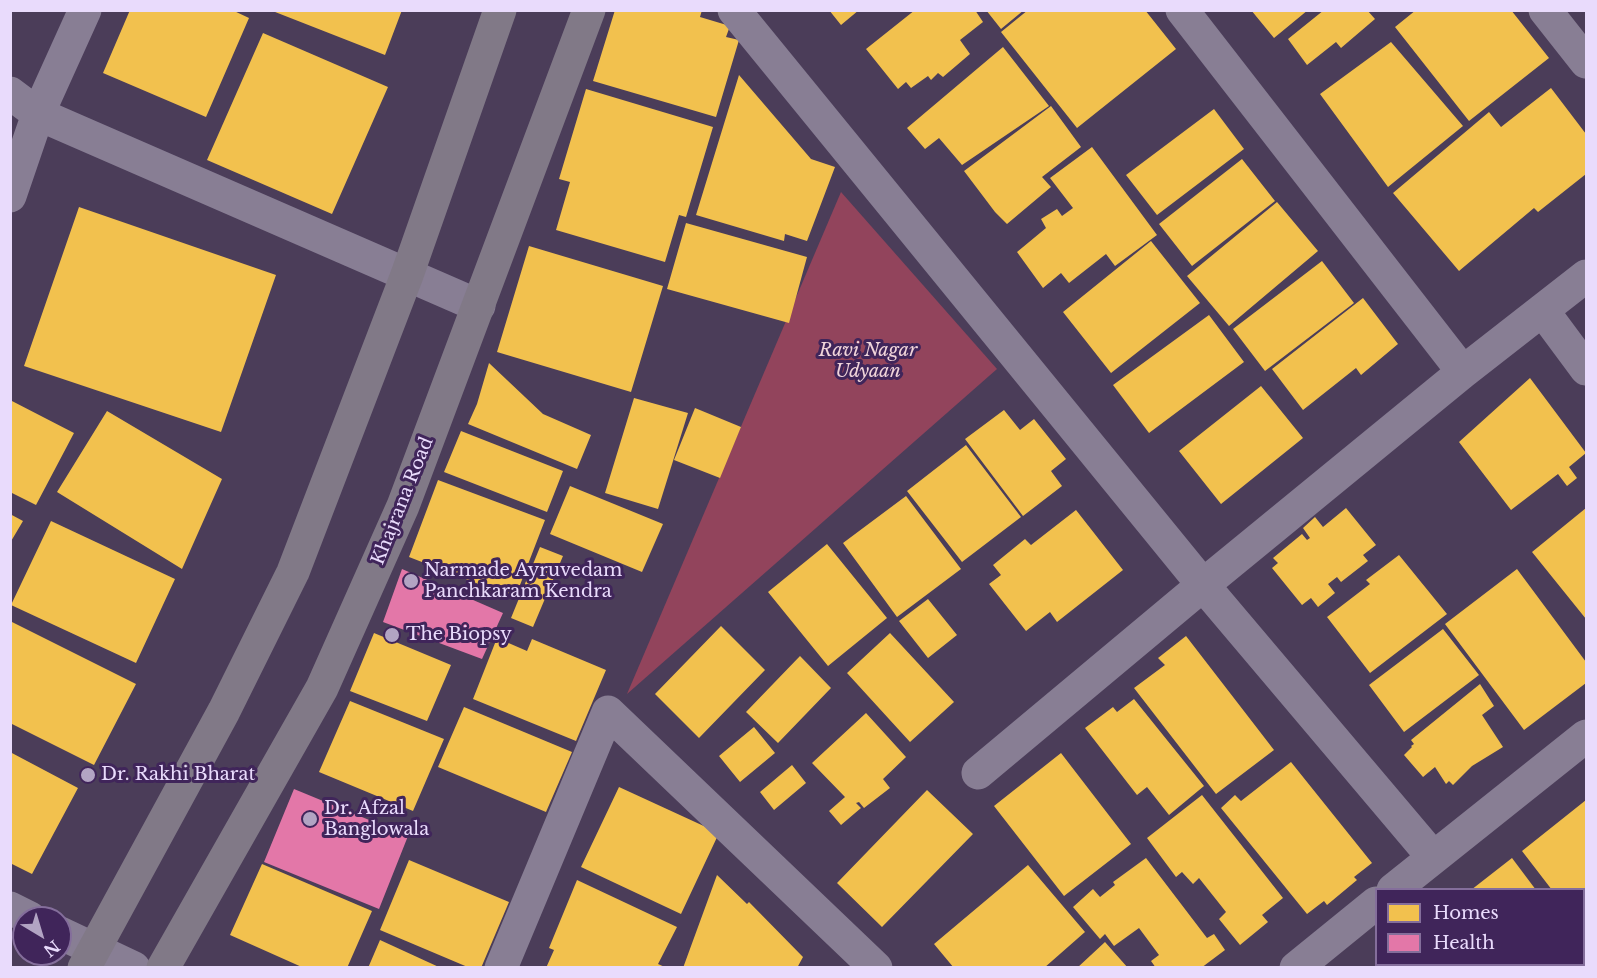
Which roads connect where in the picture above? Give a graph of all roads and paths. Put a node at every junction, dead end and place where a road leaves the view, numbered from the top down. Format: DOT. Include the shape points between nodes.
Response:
graph roads {
  1 [pos="85,10"];
  2 [pos="500,10"];
  3 [pos="589,10"];
  4 [pos="734,10"];
  5 [pos="1182,10"];
  6 [pos="1545,10"];
  7 [pos="1587,62"];
  8 [pos="10,93"];
  9 [pos="38,114"];
  10 [pos="10,196"];
  11 [pos="407,275"];
  12 [pos="1587,276"];
  13 [pos="479,306"];
  14 [pos="1543,311"];
  15 [pos="1587,369"];
  16 [pos="1463,372"];
  17 [pos="1203,585"];
  18 [pos="1587,736"];
  19 [pos="978,773"];
  20 [pos="1433,857"];
  21 [pos="1395,888"];
  22 [pos="1375,905"];
  23 [pos="72,944"];
  24 [pos="88,958"];
  25 [pos="134,968"];
  26 [pos="163,968"];
  27 [pos="501,968"];
  28 [pos="876,968"];
  29 [pos="1296,968"];
  1 -- 9 [label="street"];
  2 -- 11 [label="main road"];
  3 -- 13 [label="main road, Khajrana Road"];
  4 -- 17 [label="street"];
  5 -- 16 [label="street"];
  6 -- 7 [label="street"];
  8 -- 9 [label="street"];
  9 -- 10 [label="street"];
  9 -- 11 [label="street"];
  11 -- 13 [label="street"];
  11 -- 24 [label="main road" via="293,572 224,711"];
  12 -- 14 [label="street"];
  13 -- 26 [label="main road, Khajrana Road" via="404,506 322,688"];
  14 -- 15 [label="street"];
  14 -- 16 [label="street"];
  16 -- 17 [label="street"];
  17 -- 19 [label="street"];
  17 -- 20 [label="street"];
  18 -- 20 [label="street"];
  20 -- 21 [label="street"];
  22 -- 29 [label="street"];
  23 -- 24 [label="street"];
  24 -- 25 [label="street"];
  27 -- 28 [label="street" via="608,712"];
}
